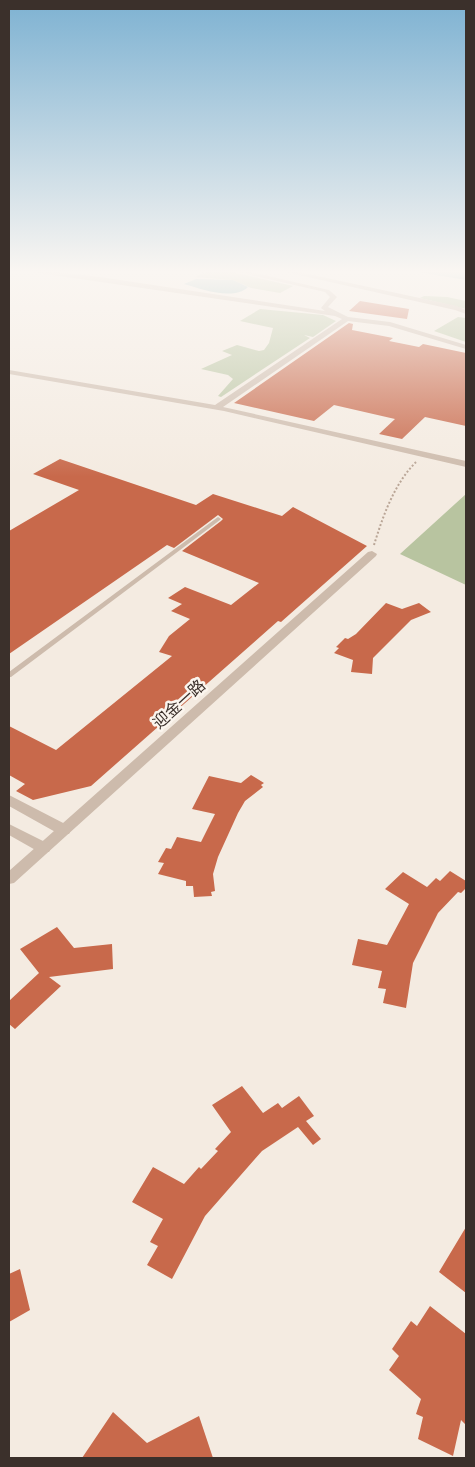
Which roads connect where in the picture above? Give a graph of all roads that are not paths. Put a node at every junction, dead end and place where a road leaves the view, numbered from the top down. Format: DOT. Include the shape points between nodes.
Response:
graph roads {
  1 [pos="317,339"];
  2 [pos="441,339"];
  3 [pos="466,347"];
  4 [pos="9,372"];
  5 [pos="216,408"];
  6 [pos="466,464"];
  7 [pos="218,519"];
  8 [pos="372,554"];
  9 [pos="9,675"];
  10 [pos="9,800"];
  11 [pos="9,828"];
  12 [pos="64,830"];
  13 [pos="44,848"];
  14 [pos="9,879"];
  1 -- 5 [label="street"];
  2 -- 3 [label="street"];
  4 -- 5 [label="street"];
  5 -- 6 [label="street"];
  7 -- 9 [label="lane"];
  8 -- 12 [label="street, 迎金一路"];
  10 -- 12 [label="street"];
  11 -- 13 [label="street"];
  12 -- 13 [label="street, 迎金一路"];
  13 -- 14 [label="street, 迎金一路"];
}
